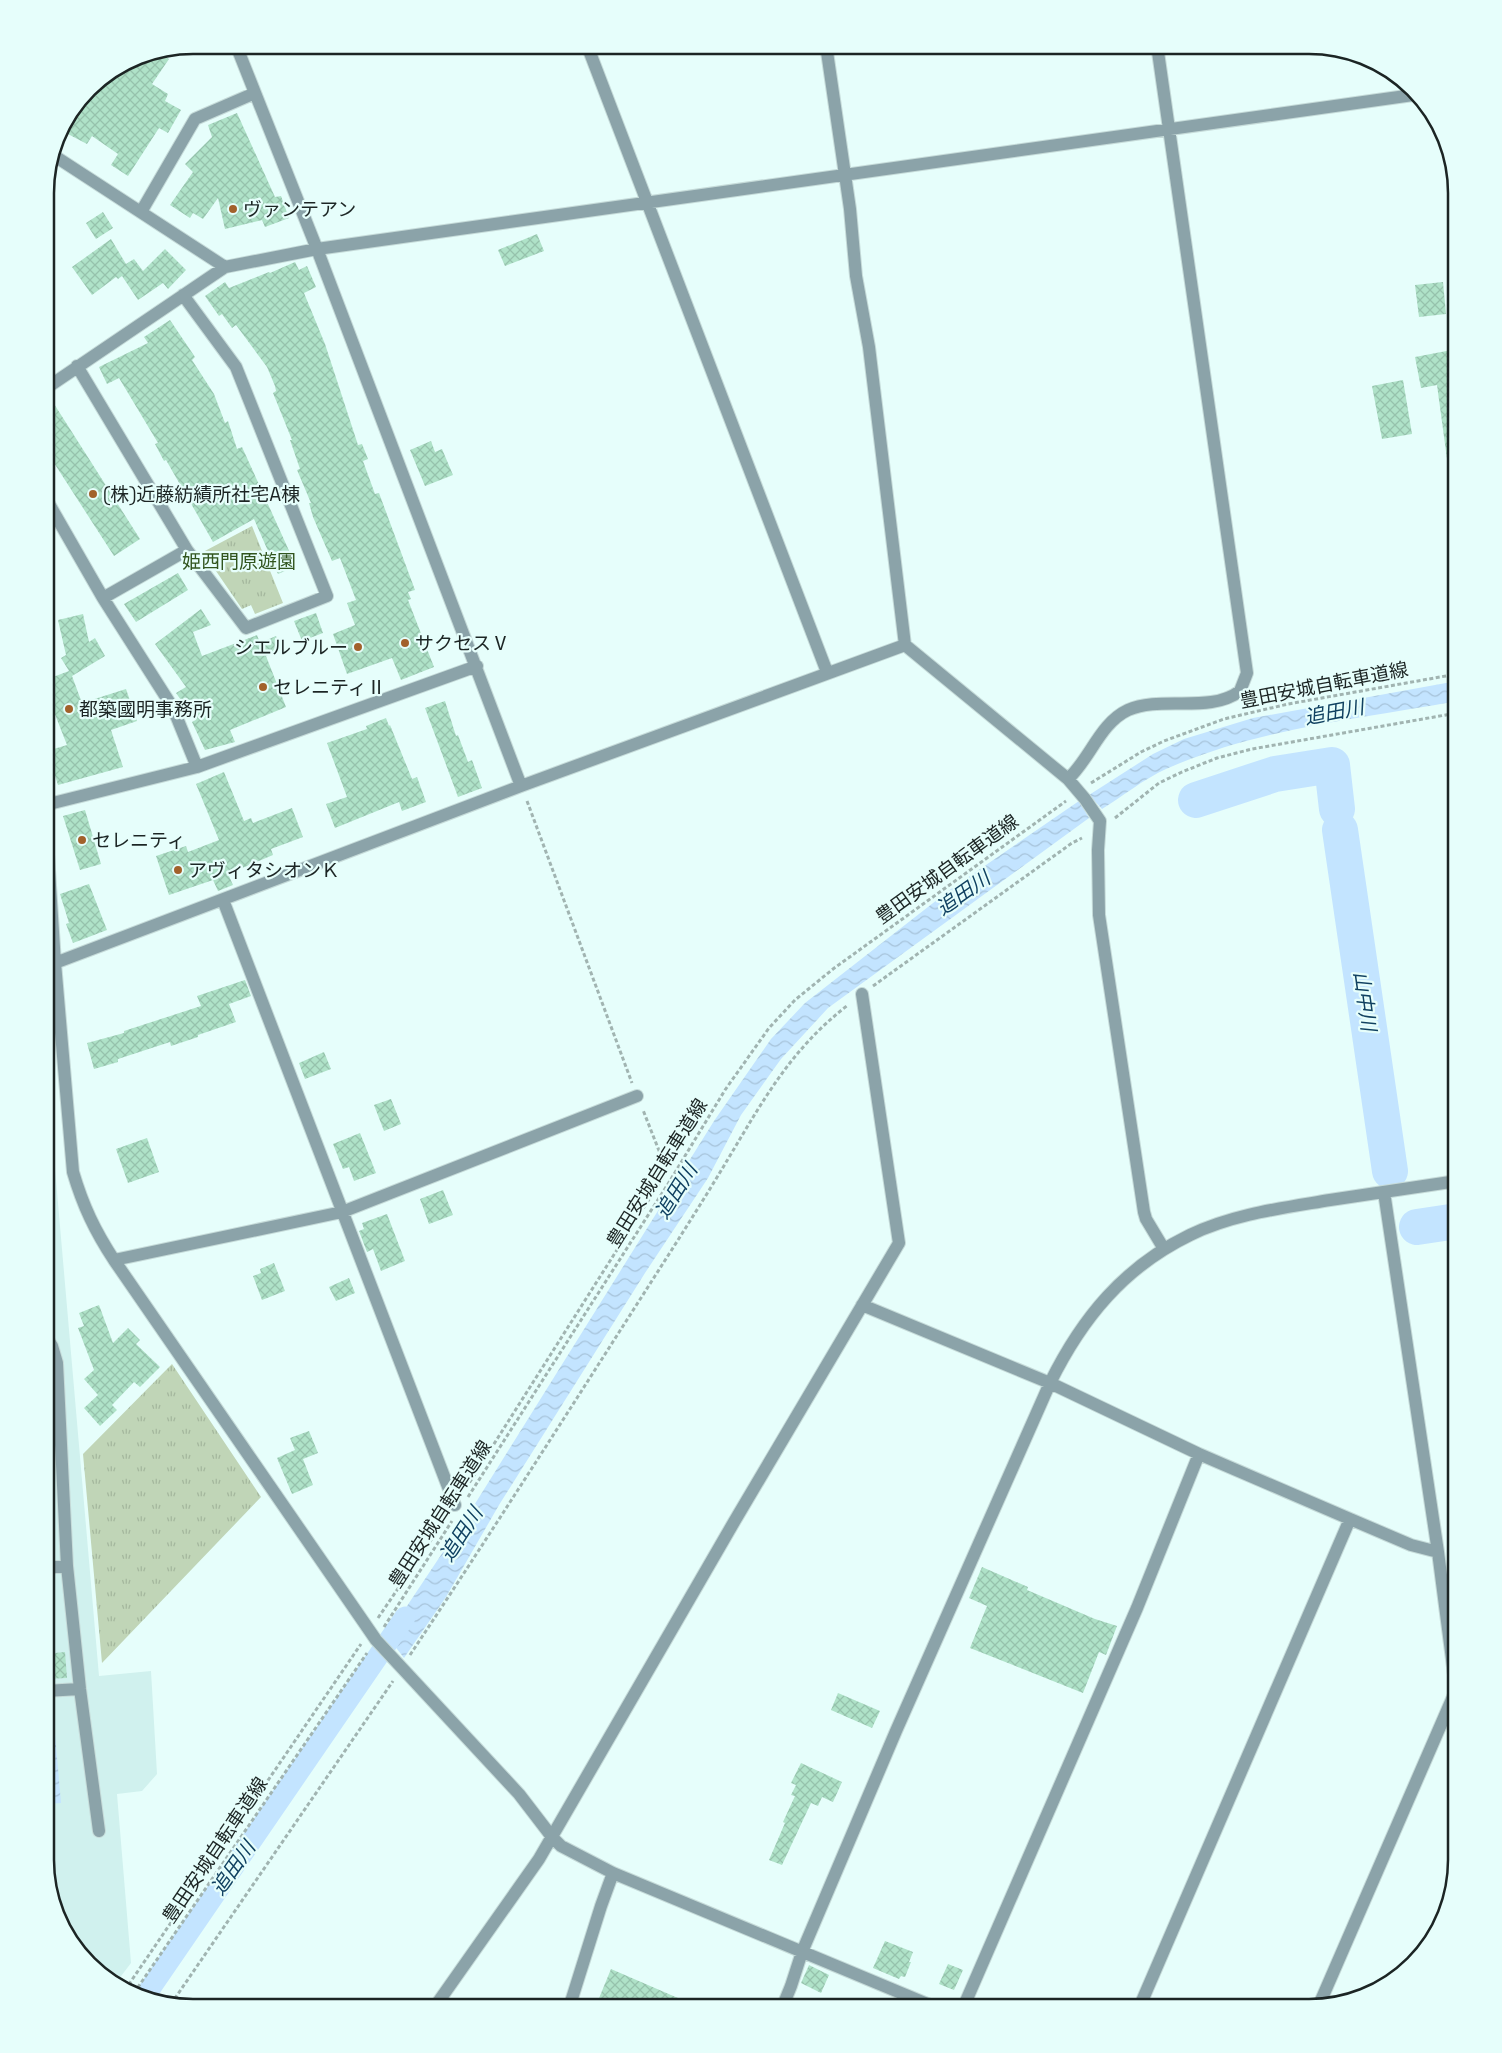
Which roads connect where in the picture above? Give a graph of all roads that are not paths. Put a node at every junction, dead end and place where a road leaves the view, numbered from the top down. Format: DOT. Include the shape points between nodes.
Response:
graph roads {
  1 [pos="240,54"];
  2 [pos="590,54"];
  3 [pos="827,54"];
  4 [pos="1158,54"];
  5 [pos="255,93"];
  6 [pos="1409,96"];
  7 [pos="1170,130"];
  8 [pos="58,159"];
  9 [pos="844,175"];
  10 [pos="648,204"];
  11 [pos="140,212"];
  12 [pos="317,250"];
  13 [pos="225,267"];
  14 [pos="183,295"];
  15 [pos="77,366"];
  16 [pos="54,383"];
  17 [pos="54,513"];
  18 [pos="187,550"];
  19 [pos="103,598"];
  20 [pos="904,646"];
  21 [pos="476,666"];
  22 [pos="827,672"];
  23 [pos="197,767"];
  24 [pos="1068,779"];
  25 [pos="522,786"];
  26 [pos="54,805"];
  27 [pos="223,900"];
  28 [pos="54,947"];
  29 [pos="55,963"];
  30 [pos="862,994"];
  31 [pos="637,1096"];
  32 [pos="1448,1182"];
  33 [pos="1384,1192"];
  34 [pos="342,1212"];
  35 [pos="1164,1249"];
  36 [pos="114,1260"];
  37 [pos="862,1305"];
  38 [pos="54,1353"];
  39 [pos="1050,1383"];
  40 [pos="1199,1454"];
  41 [pos="459,1506"];
  42 [pos="1350,1518"];
  43 [pos="1438,1552"];
  44 [pos="67,1566"];
  45 [pos="54,1567"];
  46 [pos="1448,1629"];
  47 [pos="80,1690"];
  48 [pos="54,1691"];
  49 [pos="1448,1708"];
  50 [pos="99,1831"];
  51 [pos="552,1837"];
  52 [pos="613,1874"];
  53 [pos="802,1952"];
  54 [pos="1322,1998"];
  55 [pos="440,1999"];
  56 [pos="572,1999"];
  57 [pos="786,1999"];
  58 [pos="915,1999"];
  59 [pos="967,1999"];
  60 [pos="1143,1999"];
  1 -- 5 [label="street"];
  2 -- 10 [label="street"];
  3 -- 9 [label="street"];
  4 -- 7 [label="street"];
  5 -- 11 [label="street" via="195,119"];
  5 -- 12 [label="street"];
  6 -- 7 [label="street"];
  7 -- 9 [label="street"];
  7 -- 24 [label="street" via="1247,673 1240,691 1226,699 1147,705 1116,717 1078,771"];
  8 -- 11 [label="street"];
  9 -- 10 [label="street"];
  9 -- 20 [label="street" via="856,276 869,347"];
  10 -- 12 [label="street"];
  10 -- 22 [label="street"];
  11 -- 13 [label="street"];
  12 -- 13 [label="street"];
  12 -- 21 [label="street"];
  13 -- 14 [label="street"];
  14 -- 15 [label="street"];
  14 -- 18 [label="street" via="236,367 326,596 246,628"];
  15 -- 16 [label="street"];
  15 -- 18 [label="street"];
  17 -- 19 [label="street"];
  18 -- 19 [label="street"];
  19 -- 23 [label="street" via="173,708"];
  20 -- 22 [label="street"];
  20 -- 24 [label="street"];
  21 -- 23 [label="street"];
  21 -- 25 [label="street"];
  22 -- 25 [label="street"];
  23 -- 26 [label="street"];
  24 -- 35 [label="street" via="1100,825 1099,915 1144,1212"];
  25 -- 27 [label="street"];
  27 -- 29 [label="street"];
  27 -- 34 [label="street"];
  28 -- 29 [label="street"];
  29 -- 36 [label="street" via="73,1172 88,1216"];
  30 -- 37 [label="street" via="899,1238"];
  31 -- 34 [label="street"];
  32 -- 33 [label="street"];
  33 -- 35 [label="street" via="1239,1217 1191,1234"];
  33 -- 43 [label="street"];
  34 -- 36 [label="street"];
  34 -- 41 [label="street"];
  35 -- 39 [label="street" via="1101,1302 1066,1350"];
  36 -- 51 [label="street" via="376,1640 519,1794"];
  37 -- 39 [label="street"];
  37 -- 51 [label="street"];
  38 -- 44 [label="street"];
  39 -- 40 [label="street"];
  39 -- 53 [label="street"];
  40 -- 42 [label="street"];
  40 -- 59 [label="street" via="1137,1608"];
  42 -- 43 [label="street" via="1411,1545"];
  42 -- 60 [label="street"];
  43 -- 46 [label="street"];
  44 -- 45 [label="street"];
  44 -- 47 [label="street"];
  47 -- 48 [label="street"];
  47 -- 50 [label="street"];
  49 -- 54 [label="street"];
  51 -- 52 [label="street" via="561,1846"];
  51 -- 55 [label="street"];
  52 -- 53 [label="street"];
  52 -- 56 [label="street"];
  53 -- 57 [label="street"];
  53 -- 58 [label="street"];
}
